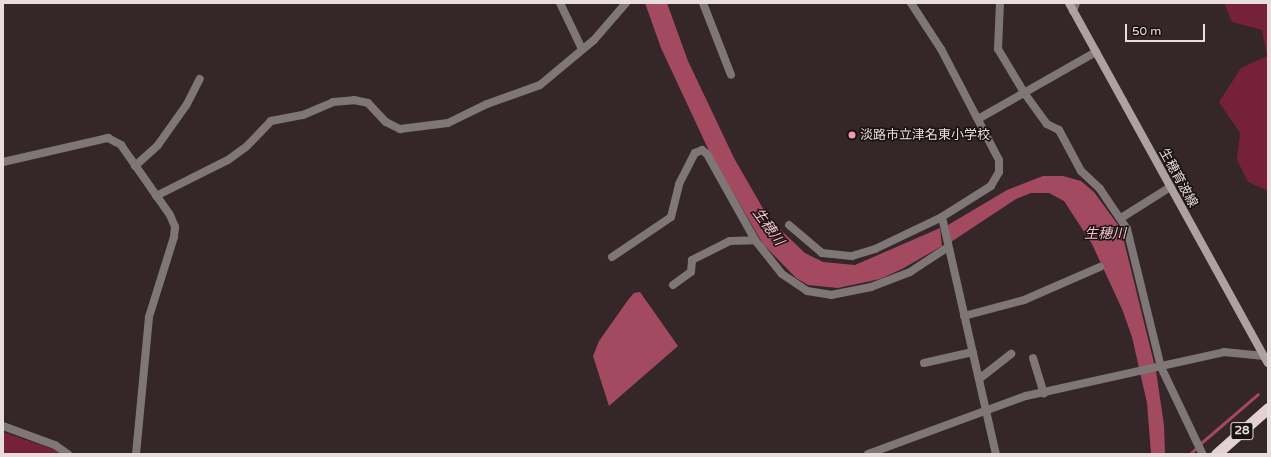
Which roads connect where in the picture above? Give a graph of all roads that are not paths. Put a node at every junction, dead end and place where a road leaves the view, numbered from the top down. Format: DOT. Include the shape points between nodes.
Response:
graph roads {
  1 [pos="560,3"];
  2 [pos="626,3"];
  3 [pos="702,3"];
  4 [pos="911,3"];
  5 [pos="1000,3"];
  6 [pos="1073,6"];
  7 [pos="582,49"];
  8 [pos="1096,52"];
  9 [pos="731,75"];
  10 [pos="200,79"];
  11 [pos="1025,94"];
  12 [pos="978,119"];
  13 [pos="3,162"];
  14 [pos="135,166"];
  15 [pos="1170,187"];
  16 [pos="156,196"];
  17 [pos="1121,218"];
  18 [pos="943,221"];
  19 [pos="788,225"];
  20 [pos="755,240"];
  21 [pos="948,246"];
  22 [pos="612,257"];
  23 [pos="1100,267"];
  24 [pos="674,284"];
  25 [pos="964,316"];
  26 [pos="973,352"];
  27 [pos="1011,354"];
  28 [pos="1033,358"];
  29 [pos="1266,360"];
  30 [pos="924,363"];
  31 [pos="1159,368"];
  32 [pos="979,378"];
  33 [pos="1044,393"];
  34 [pos="1268,408"];
  35 [pos="987,410"];
  36 [pos="3,426"];
  37 [pos="1202,453"];
  38 [pos="68,454"];
  39 [pos="136,454"];
  40 [pos="868,454"];
  41 [pos="996,454"];
  42 [pos="1216,454"];
  1 -- 7 [label="street"];
  2 -- 7 [label="street" via="594,40"];
  3 -- 9 [label="street"];
  4 -- 12 [label="street" via="937,43"];
  5 -- 11 [label="street" via="998,49"];
  6 -- 8 [label="main road, 生穂育波線"];
  7 -- 16 [label="street" via="540,85 487,104 445,124 418,129 396,128 383,119 373,106 354,100 324,104 303,115 279,118 271,121 246,147 228,160"];
  8 -- 11 [label="street"];
  8 -- 15 [label="main road, 生穂育波線"];
  10 -- 14 [label="street" via="187,104 158,145"];
  11 -- 12 [label="street"];
  11 -- 17 [label="street" via="1047,124 1059,130 1081,171 1100,189"];
  12 -- 18 [label="street" via="998,156 999,172 991,186"];
  13 -- 14 [label="street" via="108,138 121,145"];
  14 -- 16 [label="street"];
  15 -- 17 [label="street"];
  15 -- 29 [label="main road, 生穂育波線"];
  16 -- 39 [label="street" via="170,215 174,233 149,317"];
  17 -- 31 [label="street" via="1128,233"];
  18 -- 19 [label="street" via="852,256 822,253"];
  18 -- 21 [label="street"];
  20 -- 21 [label="street" via="782,274 797,286 819,294 831,295 871,287 899,277"];
  20 -- 22 [label="street" via="707,154 702,150 695,153 679,184 671,217"];
  20 -- 24 [label="street" via="730,241 692,260 691,272"];
  21 -- 25 [label="street"];
  23 -- 25 [label="street" via="1024,300"];
  25 -- 26 [label="street"];
  26 -- 30 [label="street"];
  26 -- 32 [label="street"];
  27 -- 32 [label="street"];
  28 -- 33 [label="street"];
  29 -- 31 [label="street" via="1228,351"];
  31 -- 33 [label="street"];
  31 -- 37 [label="street"];
  32 -- 35 [label="street"];
  33 -- 35 [label="street"];
  34 -- 42 [label="highway, 28"];
  35 -- 40 [label="street"];
  35 -- 41 [label="street"];
  36 -- 38 [label="street" via="55,445"];
}
